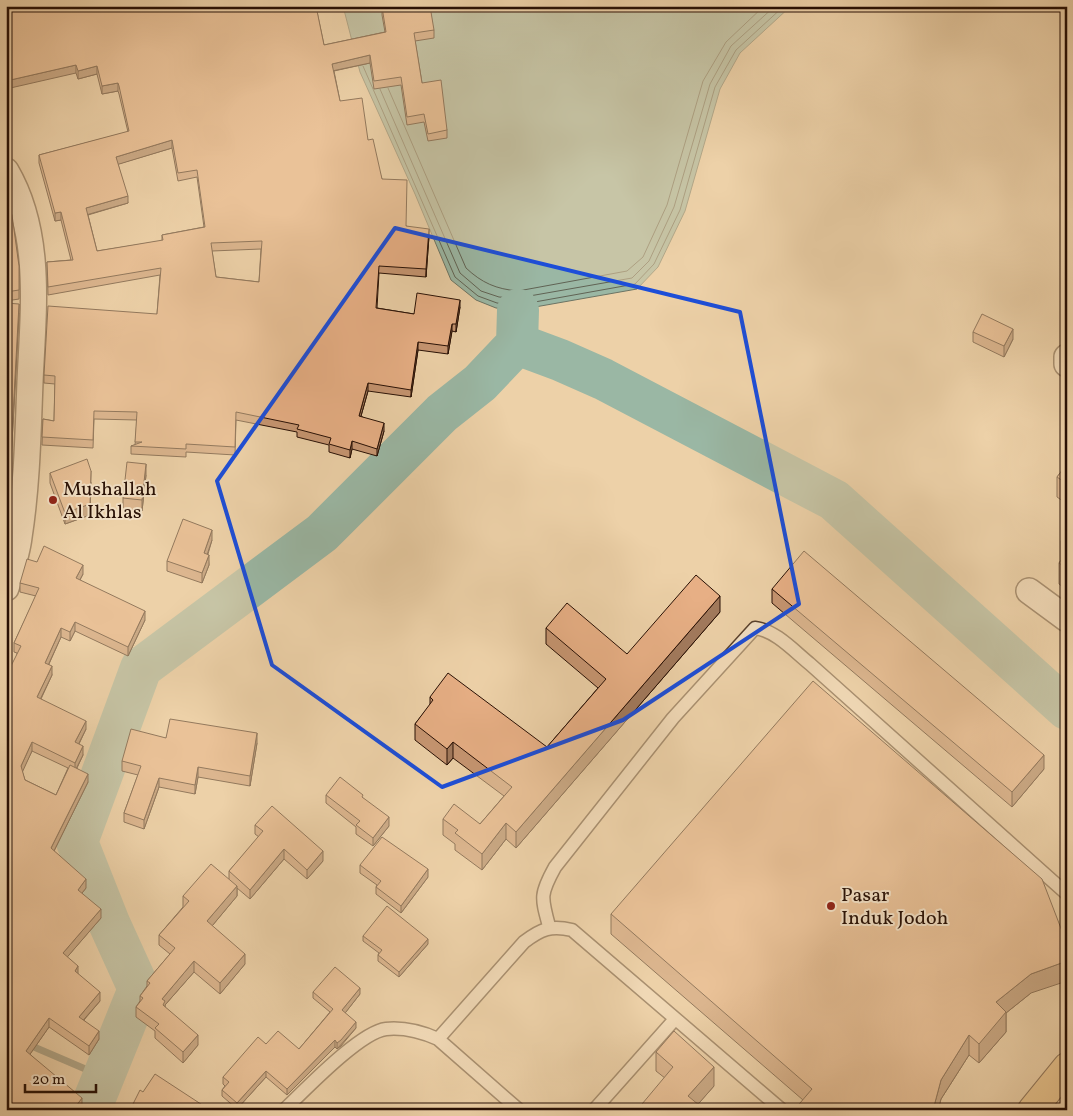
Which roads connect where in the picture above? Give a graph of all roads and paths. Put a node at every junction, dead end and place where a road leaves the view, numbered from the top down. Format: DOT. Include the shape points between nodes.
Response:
graph roads {
  1 [pos="6,171"];
  2 [pos="1067,357"];
  3 [pos="1067,364"];
  4 [pos="6,588"];
  5 [pos="1029,591"];
  6 [pos="1067,619"];
  7 [pos="1067,894"];
  8 [pos="549,926"];
  9 [pos="675,1019"];
  10 [pos="438,1039"];
  11 [pos="1067,1067"];
  12 [pos="284,1110"];
  13 [pos="519,1110"];
  14 [pos="594,1110"];
  15 [pos="782,1110"];
  16 [pos="1032,1110"];
  1 -- 4 [label="street" via="16,189 27,223 34,283 27,456 19,538"];
  2 -- 3 [label="street"];
  5 -- 6 [label="street"];
  7 -- 8 [label="lane" via="810,664 780,640 755,628 673,718 555,867 543,889 543,905"];
  8 -- 9 [label="lane" via="572,930"];
  8 -- 10 [label="lane" via="524,942"];
  9 -- 14 [label="lane"];
  9 -- 15 [label="lane"];
  10 -- 12 [label="lane" via="407,1030 385,1029 369,1035"];
  10 -- 13 [label="lane"];
  11 -- 16 [label="highway"];
}
